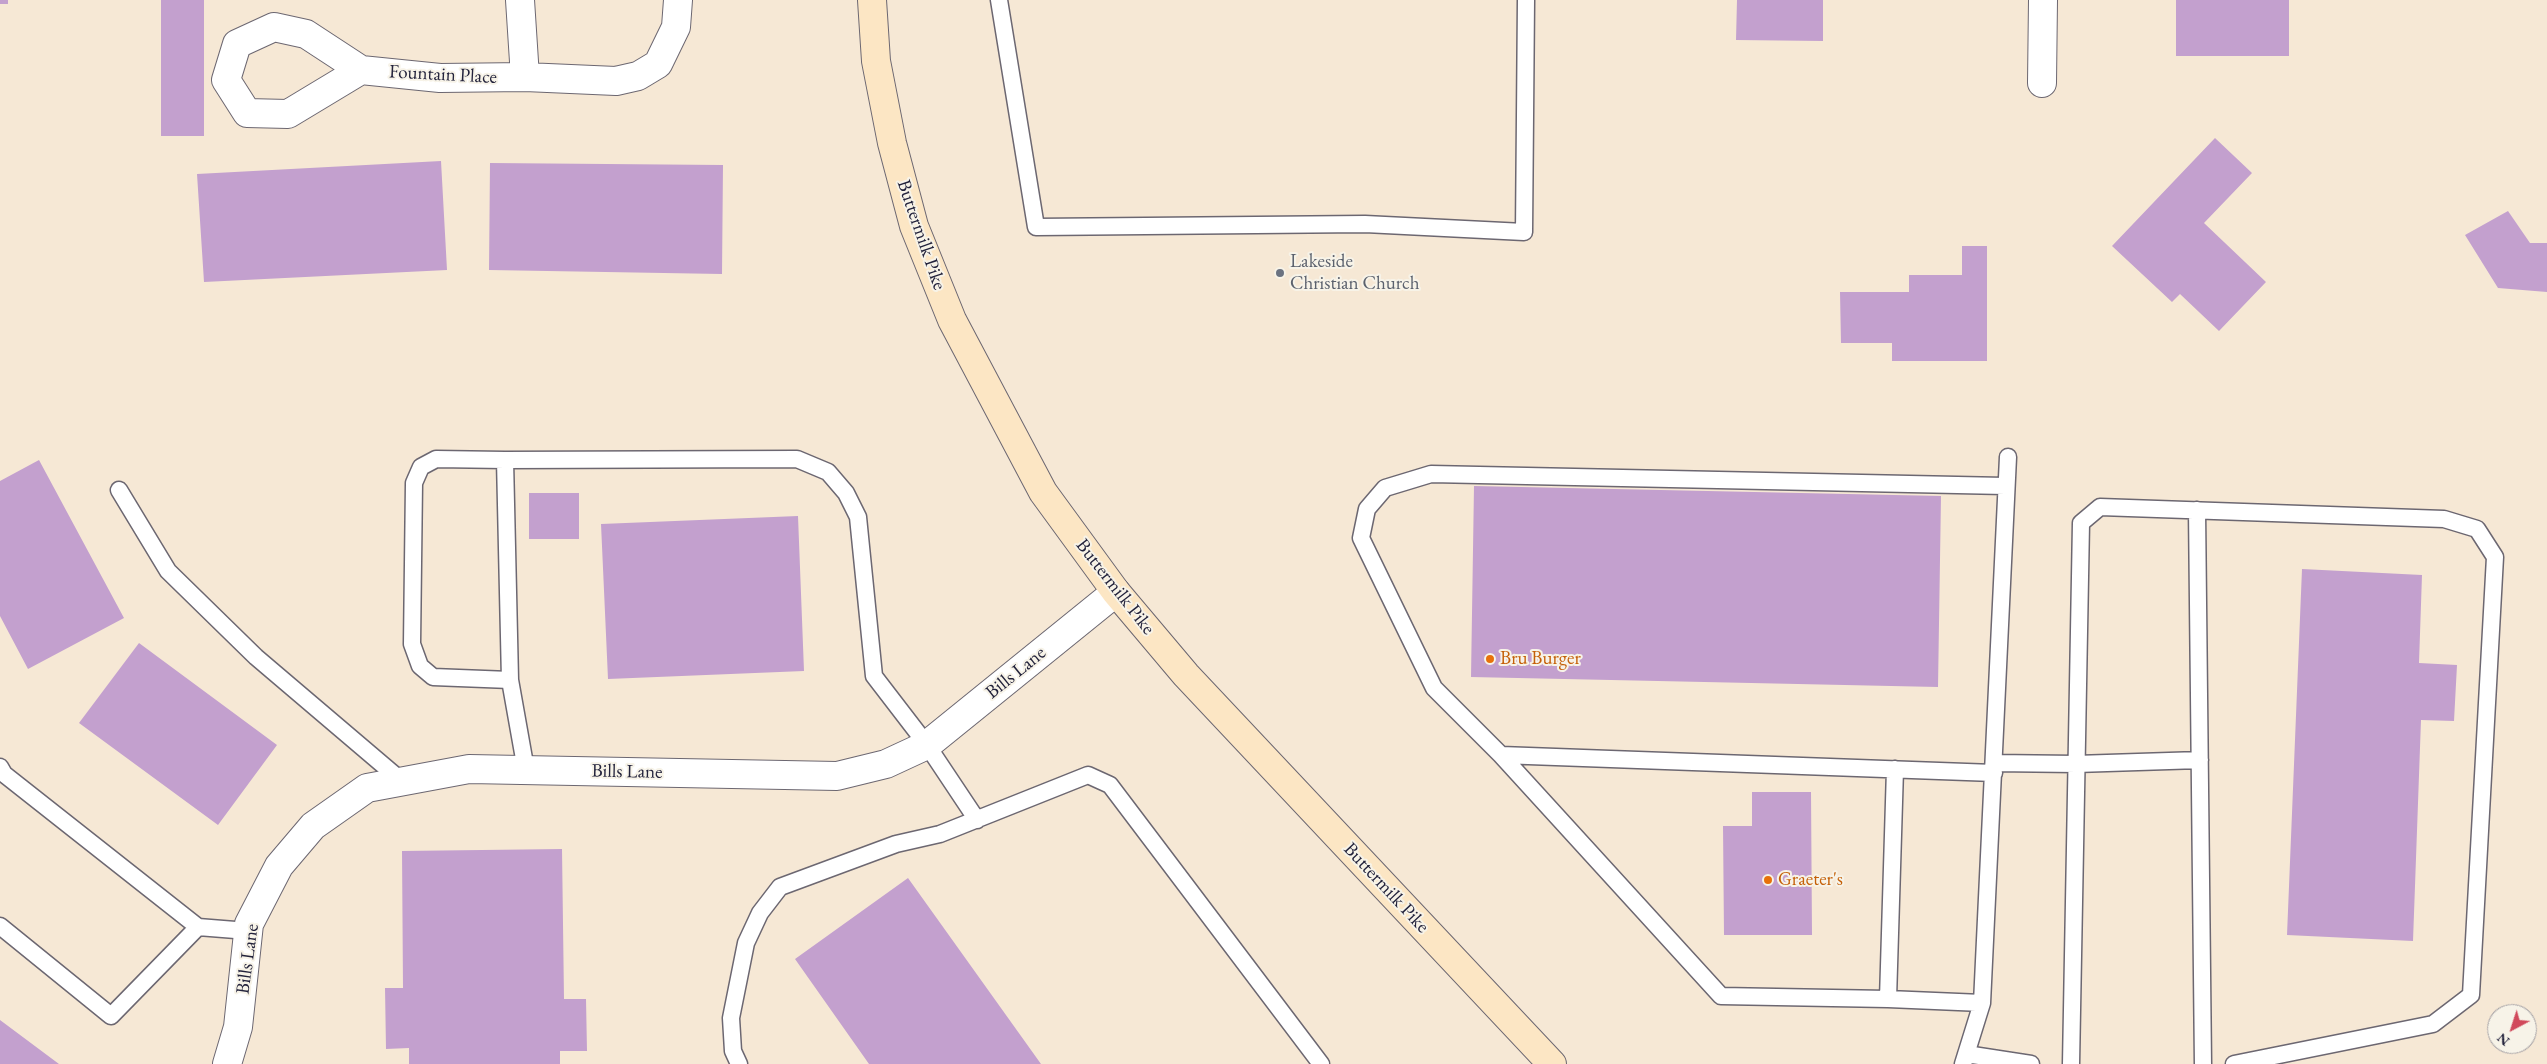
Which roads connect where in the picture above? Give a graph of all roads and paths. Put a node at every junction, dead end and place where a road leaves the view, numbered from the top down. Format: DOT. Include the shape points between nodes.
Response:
graph roads {
  1 [pos="520,0"];
  2 [pos="678,0"];
  3 [pos="872,0"];
  4 [pos="999,0"];
  5 [pos="1526,0"];
  6 [pos="2043,0"];
  7 [pos="362,70"];
  8 [pos="525,77"];
  9 [pos="2042,83"];
  10 [pos="2008,457"];
  11 [pos="505,460"];
  12 [pos="2005,486"];
  13 [pos="119,490"];
  14 [pos="2197,510"];
  15 [pos="1116,592"];
  16 [pos="510,680"];
  17 [pos="927,745"];
  18 [pos="1501,755"];
  19 [pos="2200,760"];
  20 [pos="2076,764"];
  21 [pos="0,768"];
  22 [pos="1994,768"];
  23 [pos="1895,769"];
  24 [pos="526,770"];
  25 [pos="403,782"];
  26 [pos="977,820"];
  27 [pos="0,926"];
  28 [pos="198,927"];
  29 [pos="248,931"];
  30 [pos="1888,999"];
  31 [pos="1982,1003"];
  32 [pos="238,1027"];
  33 [pos="1964,1059"];
  34 [pos="227,1064"];
  35 [pos="244,1064"];
  36 [pos="739,1064"];
  37 [pos="1321,1064"];
  38 [pos="1552,1064"];
  39 [pos="2031,1064"];
  40 [pos="2070,1064"];
  41 [pos="2203,1064"];
  42 [pos="2234,1064"];
  1 -- 8 [label="street, Fountain Place"];
  2 -- 8 [label="street, Fountain Place" via="676,27 658,64 638,76 616,81"];
  3 -- 15 [label="main road, Buttermilk Pike" via="876,60 892,142 914,226 952,320 1043,492"];
  4 -- 5 [label="lane" via="1036,227 1365,224 1524,232"];
  6 -- 9 [label="street"];
  7 -- 8 [label="street, Fountain Place" via="440,78"];
  10 -- 12 [label="lane"];
  11 -- 16 [label="lane"];
  11 -- 16 [label="lane" via="436,459 422,467 414,483 412,644 420,666 433,677"];
  11 -- 17 [label="lane" via="797,459 828,472 858,516 874,676"];
  12 -- 18 [label="lane" via="1431,474 1385,488 1367,509 1361,538 1434,688"];
  12 -- 22 [label="lane"];
  13 -- 25 [label="lane" via="168,571 256,657"];
  14 -- 19 [label="lane"];
  14 -- 20 [label="lane" via="2100,507 2081,523"];
  14 -- 42 [label="lane" via="2444,519 2477,528 2495,557 2471,996 2433,1024"];
  15 -- 17 [label="street, Bills Lane"];
  15 -- 38 [label="main road, Buttermilk Pike" via="1186,675"];
  16 -- 24 [label="lane"];
  17 -- 24 [label="street, Bills Lane" via="886,764 837,776"];
  17 -- 26 [label="lane"];
  18 -- 23 [label="lane"];
  18 -- 30 [label="lane" via="1721,996"];
  19 -- 20 [label="lane"];
  19 -- 41 [label="lane"];
  20 -- 22 [label="lane"];
  20 -- 40 [label="lane"];
  21 -- 28 [label="lane"];
  22 -- 23 [label="lane"];
  22 -- 31 [label="lane"];
  23 -- 30 [label="lane"];
  24 -- 25 [label="street, Bills Lane" via="469,769"];
  25 -- 29 [label="street, Bills Lane" via="367,788 313,826 279,866"];
  26 -- 36 [label="lane" via="940,834 896,844 780,887 760,912 746,942 731,1018 734,1052"];
  26 -- 37 [label="lane" via="1088,775 1110,784"];
  27 -- 28 [label="lane" via="111,1016"];
  28 -- 29 [label="lane"];
  29 -- 32 [label="street, Bills Lane"];
  30 -- 31 [label="lane"];
  31 -- 33 [label="lane"];
  32 -- 34 [label="street, Bills Lane"];
  32 -- 35 [label="street, Bills Lane"];
  33 -- 39 [label="lane"];
}
